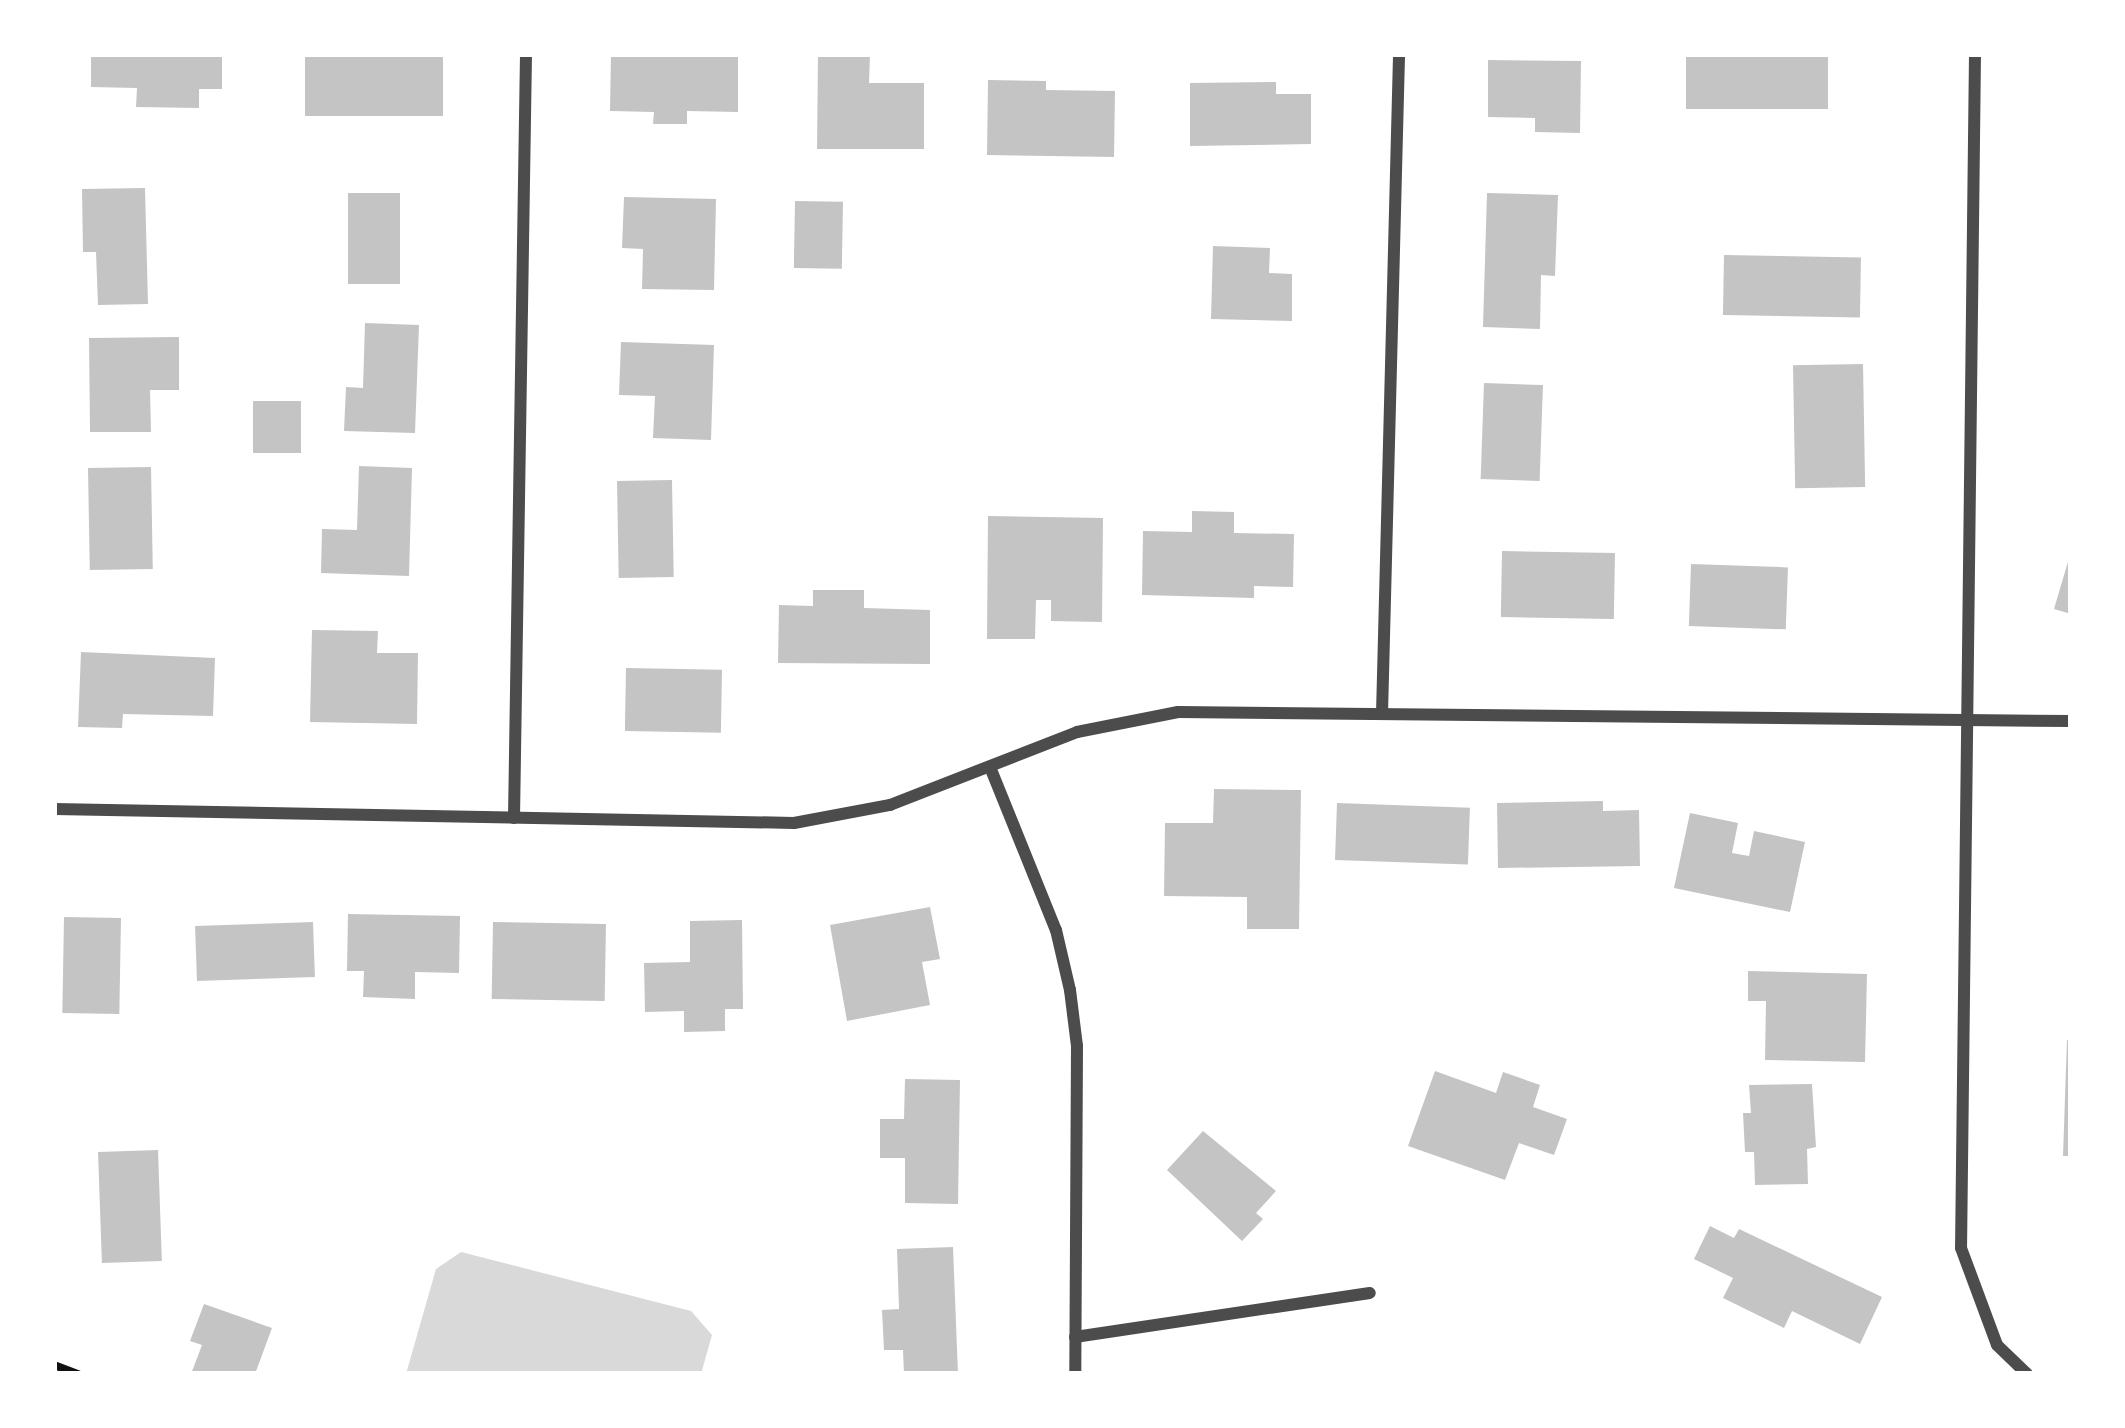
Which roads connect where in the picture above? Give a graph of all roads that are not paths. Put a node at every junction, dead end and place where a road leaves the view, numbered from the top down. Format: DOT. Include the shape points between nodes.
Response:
graph roads {
  1 [pos="526,54"];
  2 [pos="1399,54"];
  3 [pos="1975,54"];
  4 [pos="1382,714"];
  5 [pos="1964,719"];
  6 [pos="2071,721"];
  7 [pos="990,766"];
  8 [pos="54,809"];
  9 [pos="514,818"];
  10 [pos="1370,1293"];
  11 [pos="1075,1337"];
  12 [pos="1075,1374"];
  13 [pos="2027,1374"];
  1 -- 9 [label="street"];
  2 -- 4 [label="street"];
  3 -- 5 [label="street"];
  4 -- 5 [label="street"];
  4 -- 7 [label="street" via="1178,712 1077,732"];
  5 -- 6 [label="street"];
  5 -- 13 [label="street" via="1961,1248 1997,1345"];
  7 -- 9 [label="street" via="890,806 794,823"];
  7 -- 11 [label="street" via="1056,930 1070,990 1077,1046"];
  8 -- 9 [label="street"];
  10 -- 11 [label="street"];
  11 -- 12 [label="street"];
}
